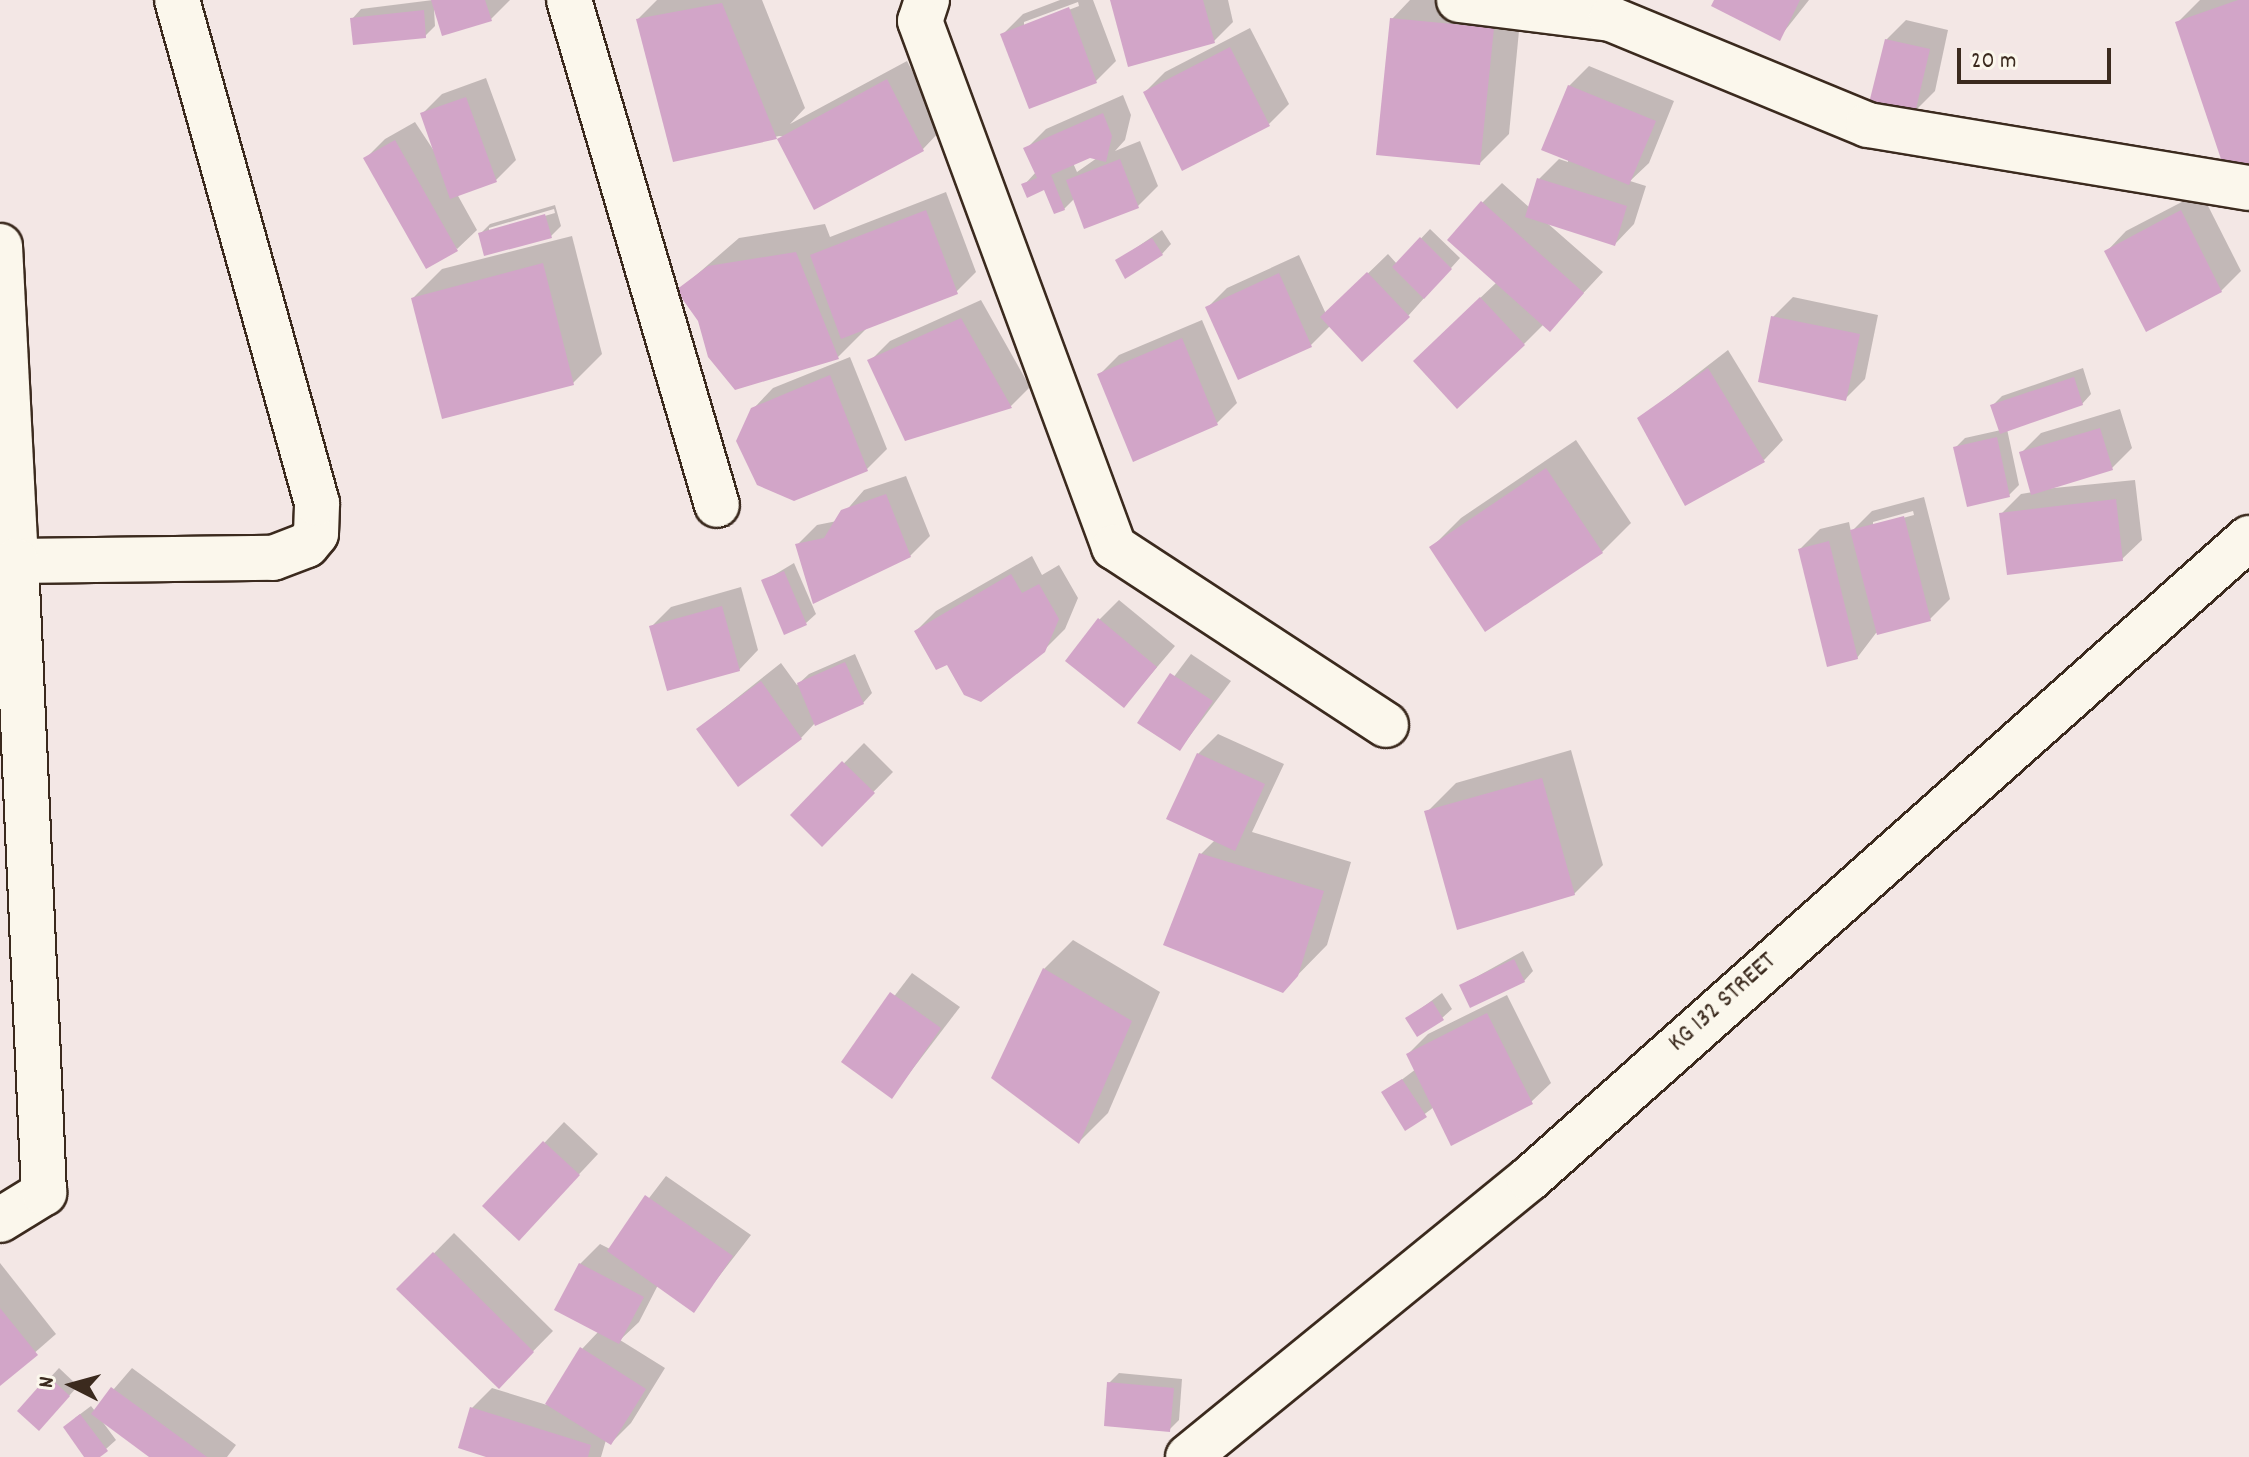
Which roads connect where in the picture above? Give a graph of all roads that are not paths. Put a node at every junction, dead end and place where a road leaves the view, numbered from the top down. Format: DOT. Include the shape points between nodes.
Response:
graph roads {
  1 [pos="177,0"];
  2 [pos="569,0"];
  3 [pos="927,0"];
  4 [pos="1459,0"];
  5 [pos="2249,188"];
  6 [pos="0,246"];
  7 [pos="717,505"];
  8 [pos="2249,538"];
  9 [pos="16,561"];
  10 [pos="1386,725"];
  11 [pos="0,1220"];
  12 [pos="1188,1457"];
  1 -- 9 [label="street" via="317,503 316,534 294,554 273,558"];
  2 -- 7 [label="street"];
  3 -- 10 [label="street" via="920,21 1114,547"];
  4 -- 5 [label="street" via="1611,19 1868,125"];
  6 -- 9 [label="street"];
  8 -- 12 [label="street, KG 132 STREET" via="1529,1179"];
  9 -- 11 [label="street" via="44,1193"];
}
